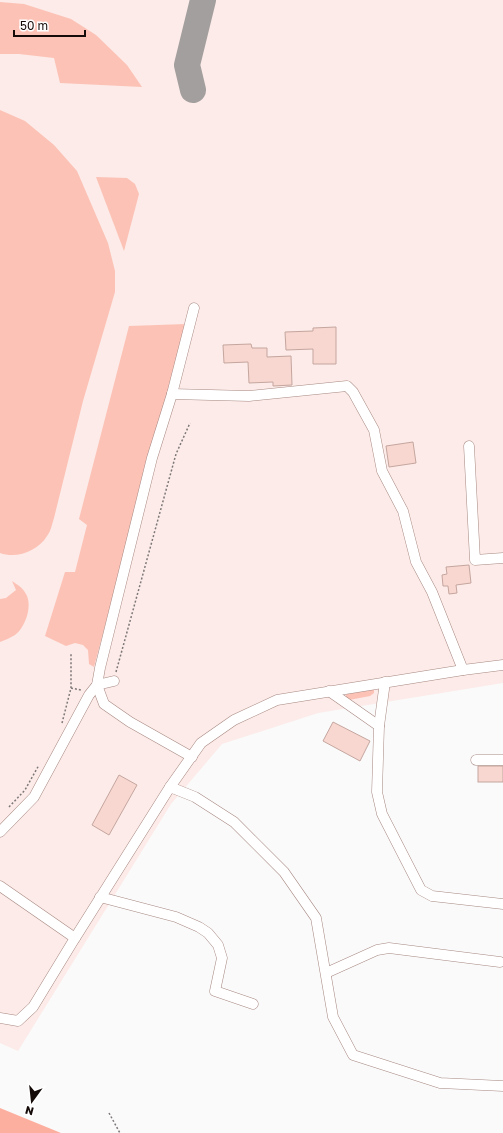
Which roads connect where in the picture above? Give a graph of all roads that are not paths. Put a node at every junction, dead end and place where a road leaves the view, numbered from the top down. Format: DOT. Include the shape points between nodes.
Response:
graph roads {
  1 [pos="194,308"];
  2 [pos="172,394"];
  3 [pos="469,446"];
  4 [pos="503,558"];
  5 [pos="503,665"];
  6 [pos="463,670"];
  7 [pos="114,681"];
  8 [pos="385,682"];
  9 [pos="97,685"];
  10 [pos="329,691"];
  11 [pos="379,726"];
  12 [pos="192,757"];
  13 [pos="476,760"];
  14 [pos="503,760"];
  15 [pos="170,787"];
  16 [pos="0,832"];
  17 [pos="0,886"];
  18 [pos="100,897"];
  19 [pos="503,904"];
  20 [pos="75,938"];
  21 [pos="500,962"];
  22 [pos="326,973"];
  23 [pos="253,1004"];
  24 [pos="0,1018"];
  25 [pos="503,1086"];
  1 -- 2 [label="lane"];
  2 -- 6 [label="lane" via="249,396 347,386 374,430 382,471 403,511 416,562 432,592"];
  2 -- 9 [label="lane" via="152,458"];
  3 -- 4 [label="lane" via="475,560"];
  5 -- 6 [label="lane"];
  6 -- 8 [label="lane"];
  7 -- 9 [label="lane"];
  8 -- 10 [label="lane"];
  8 -- 11 [label="lane"];
  9 -- 12 [label="lane" via="104,704 130,722"];
  9 -- 16 [label="lane" via="89,695 34,797"];
  10 -- 11 [label="lane"];
  10 -- 12 [label="lane" via="278,700 234,720 201,744"];
  11 -- 19 [label="lane" via="377,792 382,814 421,890 432,896"];
  12 -- 15 [label="lane"];
  13 -- 14 [label="lane"];
  15 -- 18 [label="lane"];
  15 -- 22 [label="lane" via="195,798 234,822 284,872 316,918"];
  17 -- 20 [label="lane"];
  18 -- 20 [label="lane"];
  18 -- 23 [label="lane" via="176,917 208,933 218,945 222,958 215,991"];
  20 -- 24 [label="lane" via="33,1006 18,1021"];
  21 -- 22 [label="lane" via="389,948 377,950"];
  22 -- 25 [label="lane" via="333,1016 353,1055 440,1083"];
}
